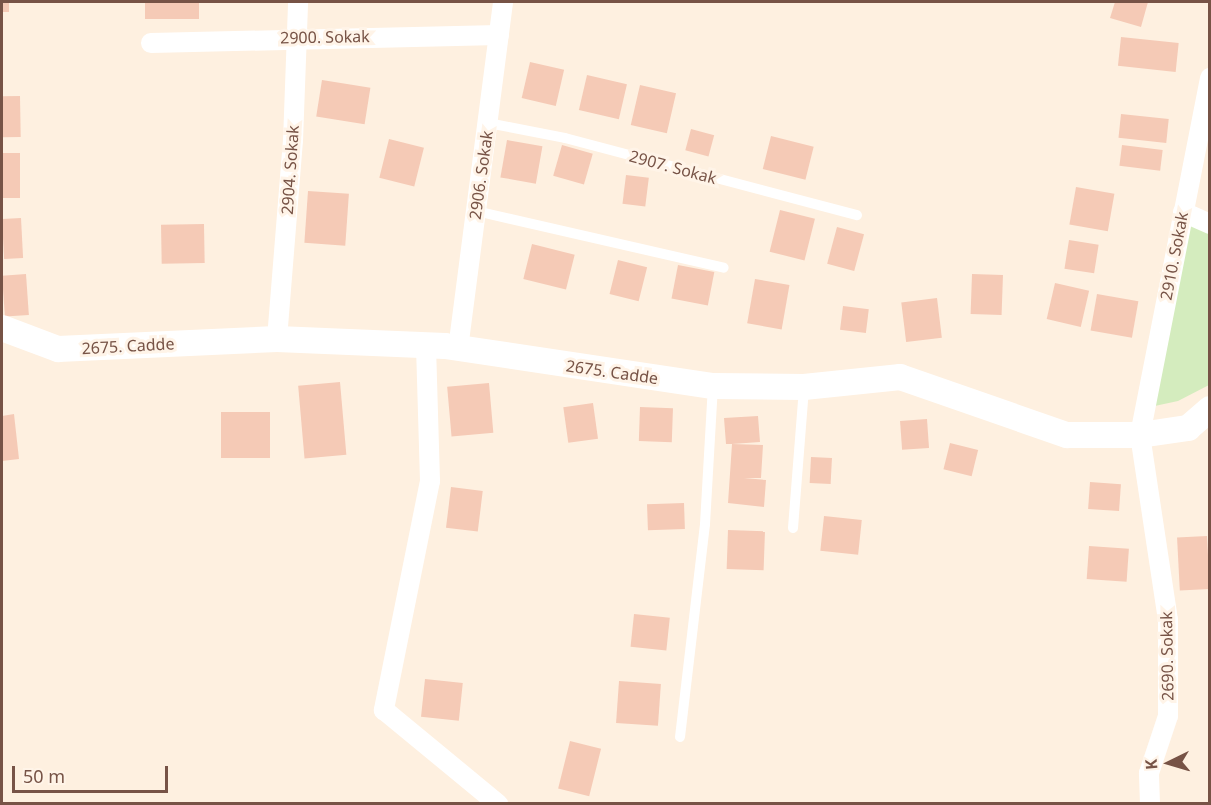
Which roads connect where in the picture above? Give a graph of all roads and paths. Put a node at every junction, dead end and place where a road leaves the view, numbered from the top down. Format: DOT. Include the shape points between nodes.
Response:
graph roads {
  1 [pos="298,2"];
  2 [pos="503,2"];
  3 [pos="499,35"];
  4 [pos="298,37"];
  5 [pos="151,43"];
  6 [pos="1209,78"];
  7 [pos="488,123"];
  8 [pos="476,211"];
  9 [pos="1183,212"];
  10 [pos="857,215"];
  11 [pos="1209,224"];
  12 [pos="724,268"];
  13 [pos="2,328"];
  14 [pos="277,339"];
  15 [pos="426,346"];
  16 [pos="458,349"];
  17 [pos="712,386"];
  18 [pos="804,387"];
  19 [pos="1209,409"];
  20 [pos="1140,435"];
  21 [pos="794,528"];
  22 [pos="680,737"];
  23 [pos="498,804"];
  24 [pos="1150,804"];
  1 -- 4 [label="street, 2904. Sokak"];
  2 -- 3 [label="street, 2906. Sokak"];
  3 -- 4 [label="street, 2900. Sokak"];
  3 -- 7 [label="street, 2906. Sokak"];
  4 -- 5 [label="street, 2900. Sokak"];
  4 -- 14 [label="street, 2904. Sokak"];
  6 -- 9 [label="street, 2910. Sokak"];
  7 -- 8 [label="street, 2906. Sokak"];
  7 -- 10 [label="lane, 2907. Sokak" via="565,138"];
  8 -- 12 [label="lane"];
  8 -- 16 [label="street, 2906. Sokak"];
  9 -- 11 [label="street"];
  9 -- 20 [label="street, 2910. Sokak"];
  13 -- 14 [label="street, 2675. Cadde" via="58,350"];
  14 -- 15 [label="street, 2675. Cadde"];
  15 -- 16 [label="street, 2675. Cadde"];
  15 -- 23 [label="street" via="431,398 430,481 384,710"];
  16 -- 17 [label="street, 2675. Cadde"];
  17 -- 18 [label="street, 2675. Cadde"];
  17 -- 22 [label="lane" via="705,524"];
  18 -- 20 [label="street, 2675. Cadde" via="900,377 1067,435"];
  18 -- 21 [label="lane"];
  19 -- 20 [label="street, 2675. Cadde" via="1188,428"];
  20 -- 24 [label="street, 2690. Sokak" via="1168,620 1168,716 1149,773"];
}
